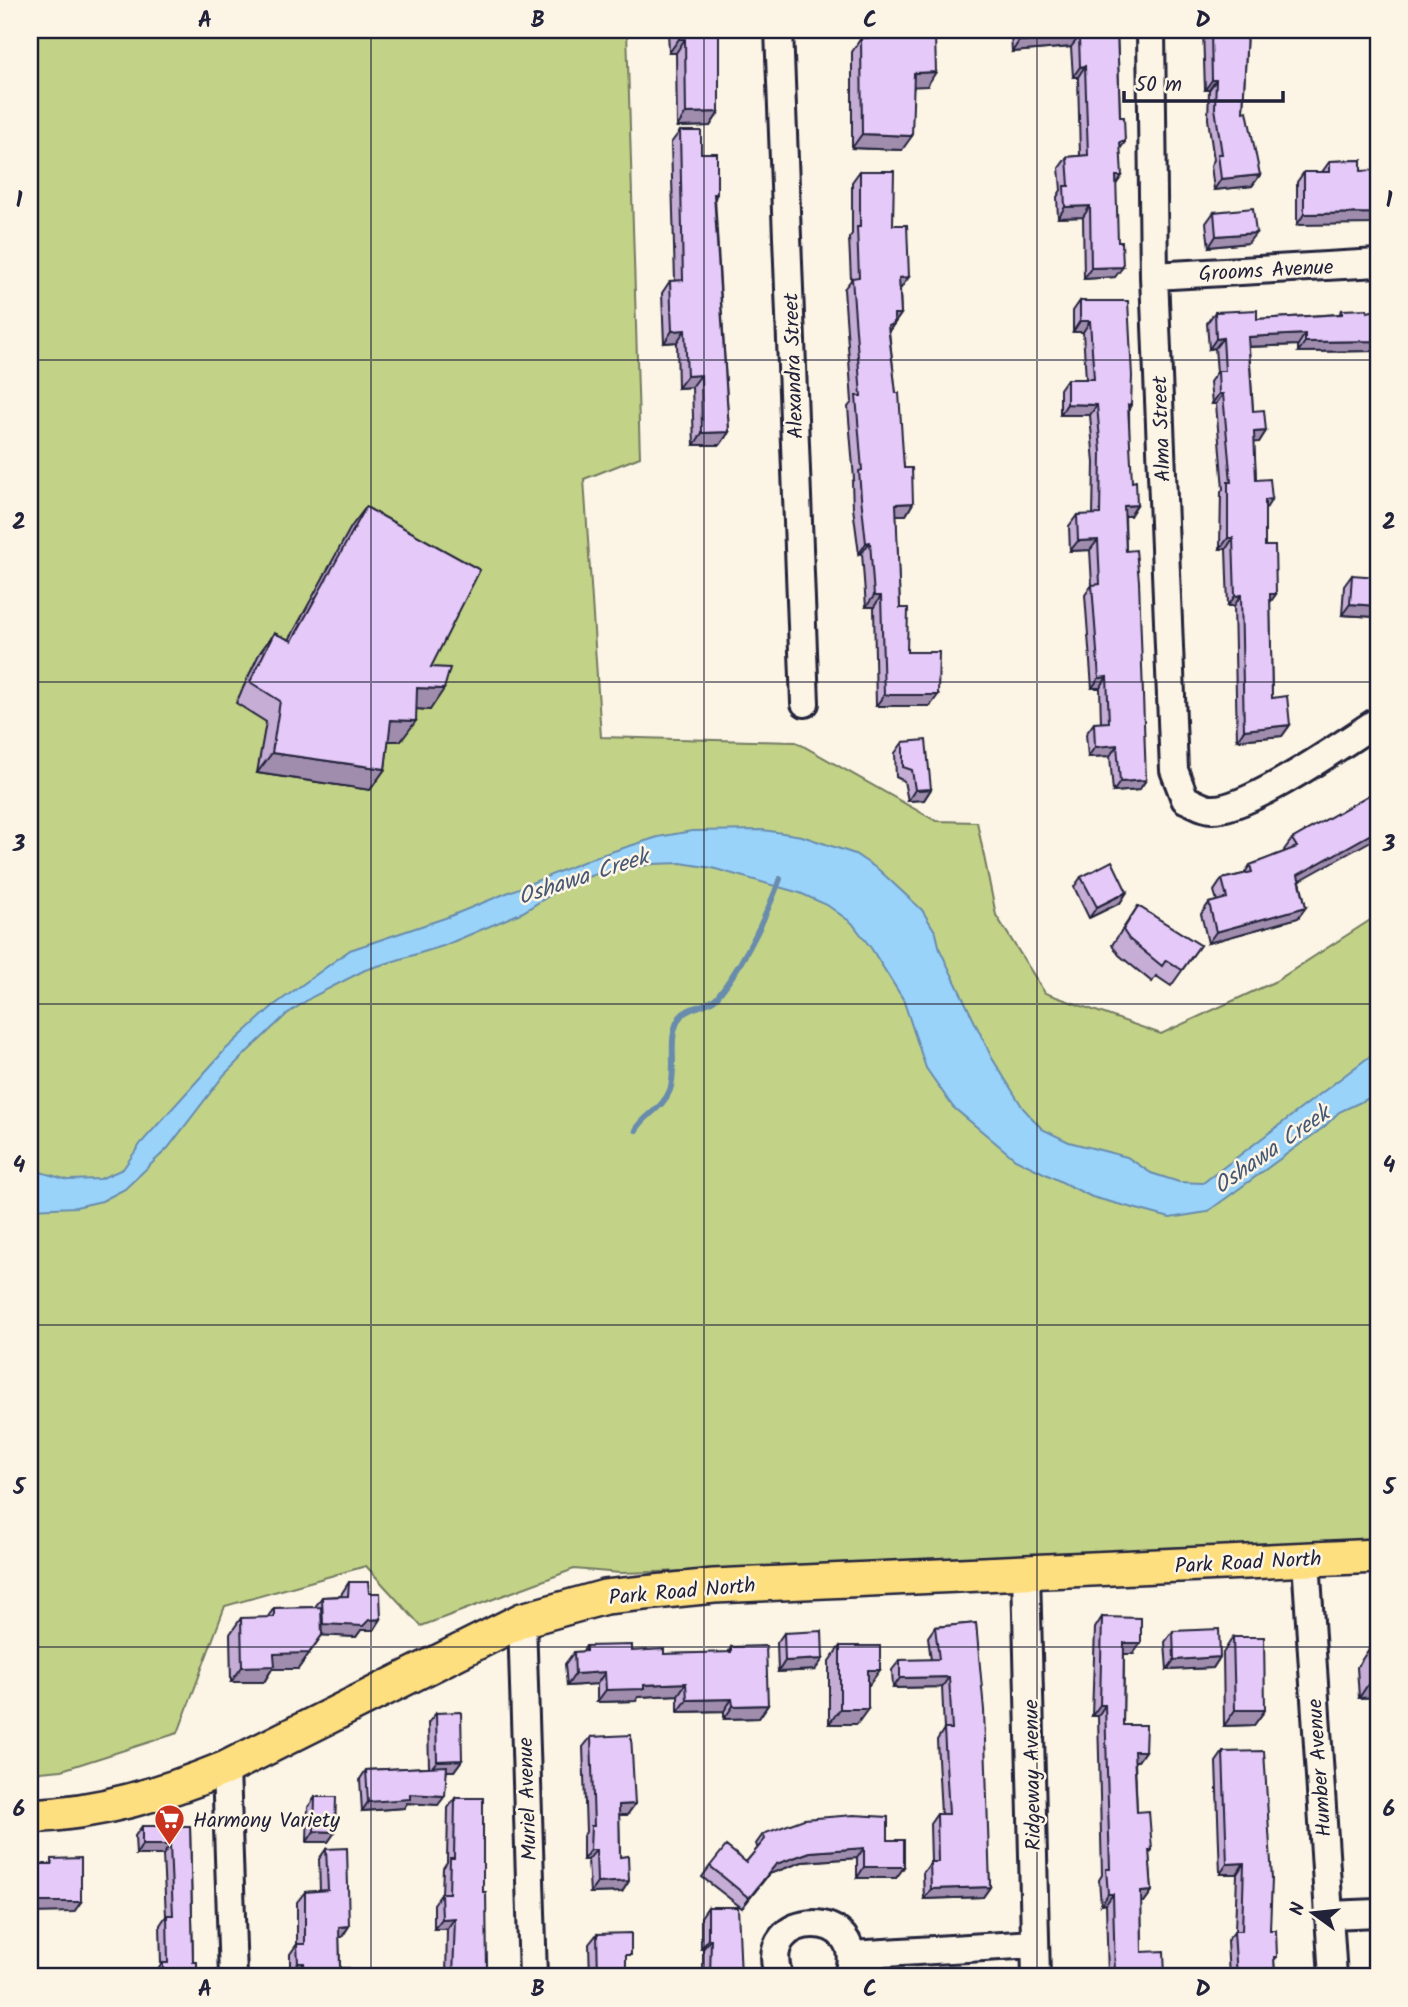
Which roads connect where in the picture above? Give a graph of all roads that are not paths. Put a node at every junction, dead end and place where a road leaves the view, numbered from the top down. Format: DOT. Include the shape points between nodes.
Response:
graph roads {
  1 [pos="779,30"];
  2 [pos="1151,30"];
  3 [pos="1378,263"];
  4 [pos="1154,276"];
  5 [pos="805,703"];
  6 [pos="1378,721"];
  7 [pos="1378,1556"];
  8 [pos="1306,1559"];
  9 [pos="1026,1573"];
  10 [pos="522,1620"];
  11 [pos="226,1769"];
  12 [pos="30,1816"];
  13 [pos="1378,1913"];
  14 [pos="1330,1915"];
  15 [pos="1035,1944"];
  16 [pos="849,1966"];
  17 [pos="233,1977"];
  18 [pos="533,1977"];
  19 [pos="779,1977"];
  20 [pos="1036,1977"];
  21 [pos="1332,1977"];
  1 -- 5 [label="street, Alexandra Street"];
  2 -- 4 [label="street, Alma Street"];
  3 -- 4 [label="street, Grooms Avenue"];
  4 -- 6 [label="street, Alma Street" via="1174,770 1185,799 1211,809 1245,799 1286,780"];
  7 -- 8 [label="main road, Park Road North"];
  8 -- 9 [label="main road, Park Road North"];
  8 -- 14 [label="street, Humber Avenue"];
  9 -- 10 [label="main road, Park Road North" via="641,1592"];
  9 -- 15 [label="street, Ridgeway Avenue"];
  10 -- 11 [label="main road, Park Road North"];
  10 -- 18 [label="street, Muriel Avenue"];
  11 -- 12 [label="main road, Park Road North" via="115,1806"];
  11 -- 17 [label="street"];
  13 -- 14 [label="street"];
  14 -- 21 [label="street, Humber Avenue"];
  15 -- 16 [label="street"];
  15 -- 20 [label="street, Ridgeway Avenue"];
  16 -- 19 [label="street" via="846,1942 827,1925 802,1924 781,1940 775,1964"];
}
